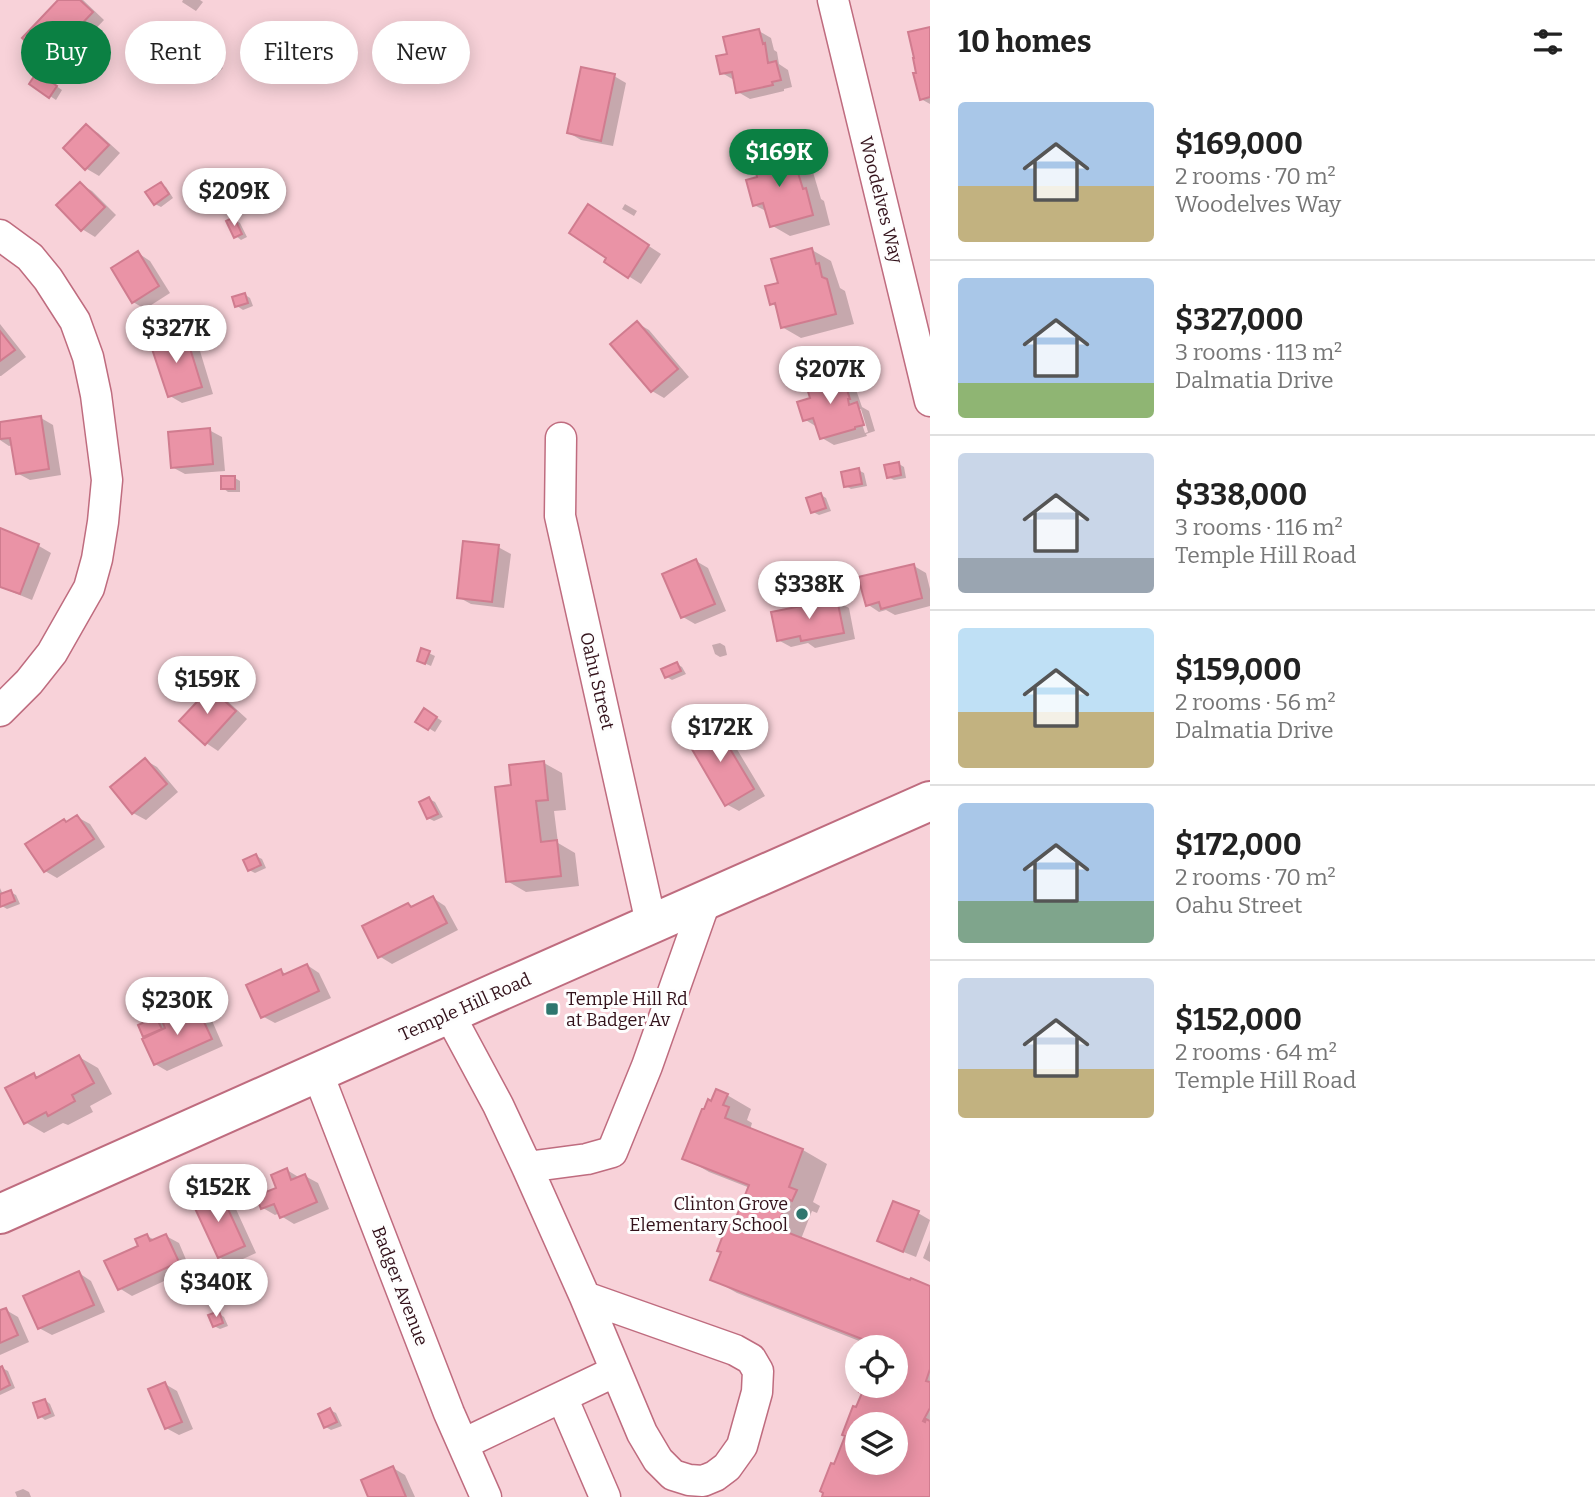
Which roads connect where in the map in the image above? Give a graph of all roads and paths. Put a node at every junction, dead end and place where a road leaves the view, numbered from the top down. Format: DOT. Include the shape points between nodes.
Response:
graph roads {
  1 [pos="833,0"];
  2 [pos="0,235"];
  3 [pos="930,401"];
  4 [pos="561,438"];
  5 [pos="0,711"];
  6 [pos="930,801"];
  7 [pos="706,899"];
  8 [pos="651,923"];
  9 [pos="449,1014"];
  10 [pos="318,1074"];
  11 [pos="527,1167"];
  12 [pos="0,1214"];
  13 [pos="585,1297"];
  14 [pos="616,1371"];
  15 [pos="562,1397"];
  16 [pos="463,1444"];
  17 [pos="486,1497"];
  18 [pos="605,1497"];
  1 -- 3 [label="street, Woodelves Way"];
  2 -- 5 [label="street" via="30,257 75,321 96,395 107,480 89,588 52,653"];
  4 -- 8 [label="street, Oahu Street" via="560,516"];
  6 -- 7 [label="main road, Temple Hill Road"];
  7 -- 8 [label="main road, Temple Hill Road"];
  7 -- 11 [label="street" via="612,1152"];
  8 -- 9 [label="main road, Temple Hill Road"];
  9 -- 10 [label="main road, Temple Hill Road"];
  9 -- 11 [label="street"];
  10 -- 12 [label="main road, Temple Hill Road"];
  10 -- 16 [label="street, Badger Avenue"];
  11 -- 13 [label="street"];
  13 -- 14 [label="street"];
  13 -- 14 [label="street" via="751,1359 758,1371 757,1392 742,1446 715,1476 703,1481 673,1475 642,1433"];
  14 -- 15 [label="street"];
  15 -- 16 [label="street"];
  15 -- 18 [label="street"];
  16 -- 17 [label="street, Badger Avenue"];
}
